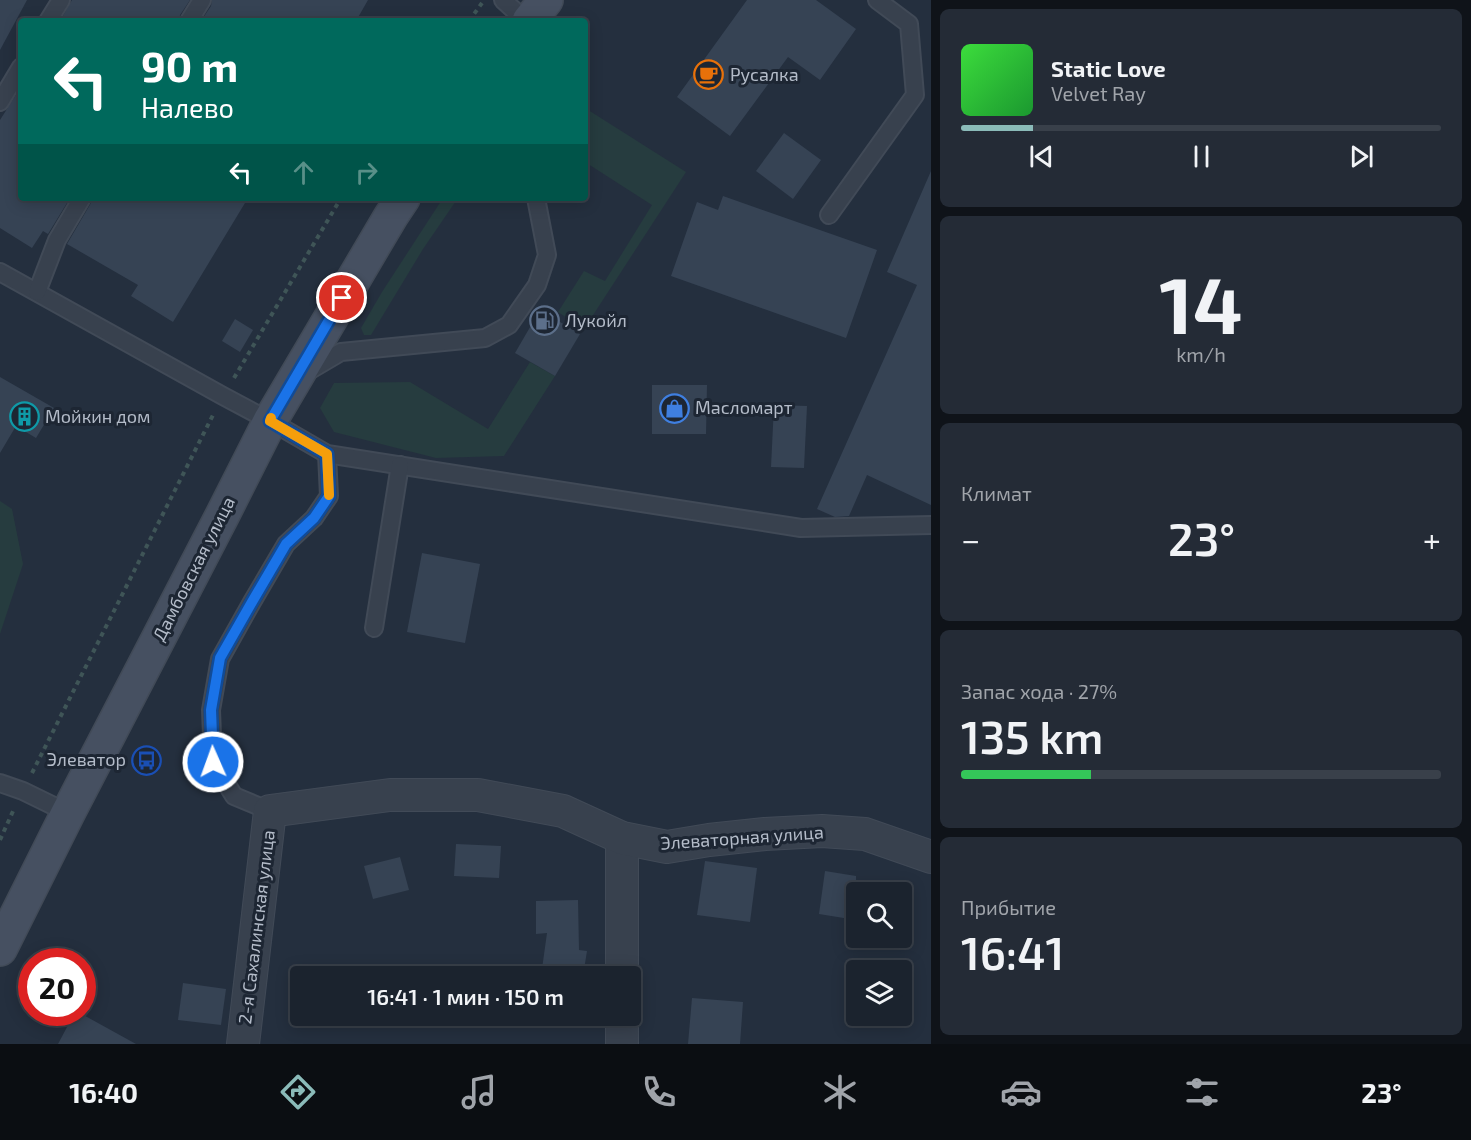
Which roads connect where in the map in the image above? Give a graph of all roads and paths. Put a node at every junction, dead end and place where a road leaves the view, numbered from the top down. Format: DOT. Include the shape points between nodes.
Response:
graph roads {
  1 [pos="61,0"];
  2 [pos="202,0"];
  3 [pos="484,0"];
  4 [pos="503,0"];
  5 [pos="546,0"];
  6 [pos="877,0"];
  7 [pos="50,18"];
  8 [pos="191,18"];
  9 [pos="471,18"];
  10 [pos="524,18"];
  11 [pos="530,18"];
  12 [pos="18,72"];
  13 [pos="0,102"];
  14 [pos="80,201"];
  15 [pos="340,201"];
  16 [pos="401,201"];
  17 [pos="537,201"];
  18 [pos="830,215"];
  19 [pos="0,272"];
  20 [pos="37,292"];
  21 [pos="293,380"];
  22 [pos="223,396"];
  23 [pos="270,421"];
  24 [pos="327,454"];
  25 [pos="400,465"];
  26 [pos="931,525"];
  27 [pos="374,628"];
  28 [pos="0,783"];
  29 [pos="23,792"];
  30 [pos="270,811"];
  31 [pos="68,813"];
  32 [pos="622,838"];
  33 [pos="0,840"];
  34 [pos="931,857"];
  35 [pos="0,949"];
  36 [pos="622,966"];
  37 [pos="622,1026"];
  38 [pos="243,1044"];
  39 [pos="622,1044"];
  1 -- 7 [label="lane"];
  2 -- 8 [label="lane"];
  3 -- 9 [label="path"];
  4 -- 10 [label="lane"];
  5 -- 11 [label="main road"];
  6 -- 18 [label="lane" via="909,24 915,95"];
  12 -- 13 [label="lane"];
  14 -- 20 [label="lane" via="57,240"];
  15 -- 22 [label="path"];
  16 -- 21 [label="main road, Дамбовская улица"];
  17 -- 21 [label="lane" via="547,255 537,285 509,324 485,338 341,352"];
  19 -- 20 [label="lane"];
  20 -- 22 [label="lane"];
  21 -- 23 [label="main road, Дамбовская улица"];
  22 -- 23 [label="lane"];
  22 -- 29 [label="path"];
  23 -- 24 [label="lane"];
  23 -- 31 [label="main road, Дамбовская улица"];
  24 -- 25 [label="lane"];
  24 -- 30 [label="lane" via="329,496 314,518 286,544 220,658 211,710 213,762 234,796"];
  25 -- 26 [label="lane" via="801,528"];
  25 -- 27 [label="lane"];
  28 -- 29 [label="lane"];
  29 -- 31 [label="lane"];
  29 -- 33 [label="path"];
  30 -- 32 [label="street, Элеваторная улица" via="390,795 478,795 563,811"];
  30 -- 38 [label="street, 2-я Сахалинская улица"];
  31 -- 35 [label="main road, Дамбовская улица"];
  32 -- 34 [label="street, Элеваторная улица" via="667,847 822,831 865,834"];
  32 -- 36 [label="street"];
  37 -- 39 [label="street"];
}
